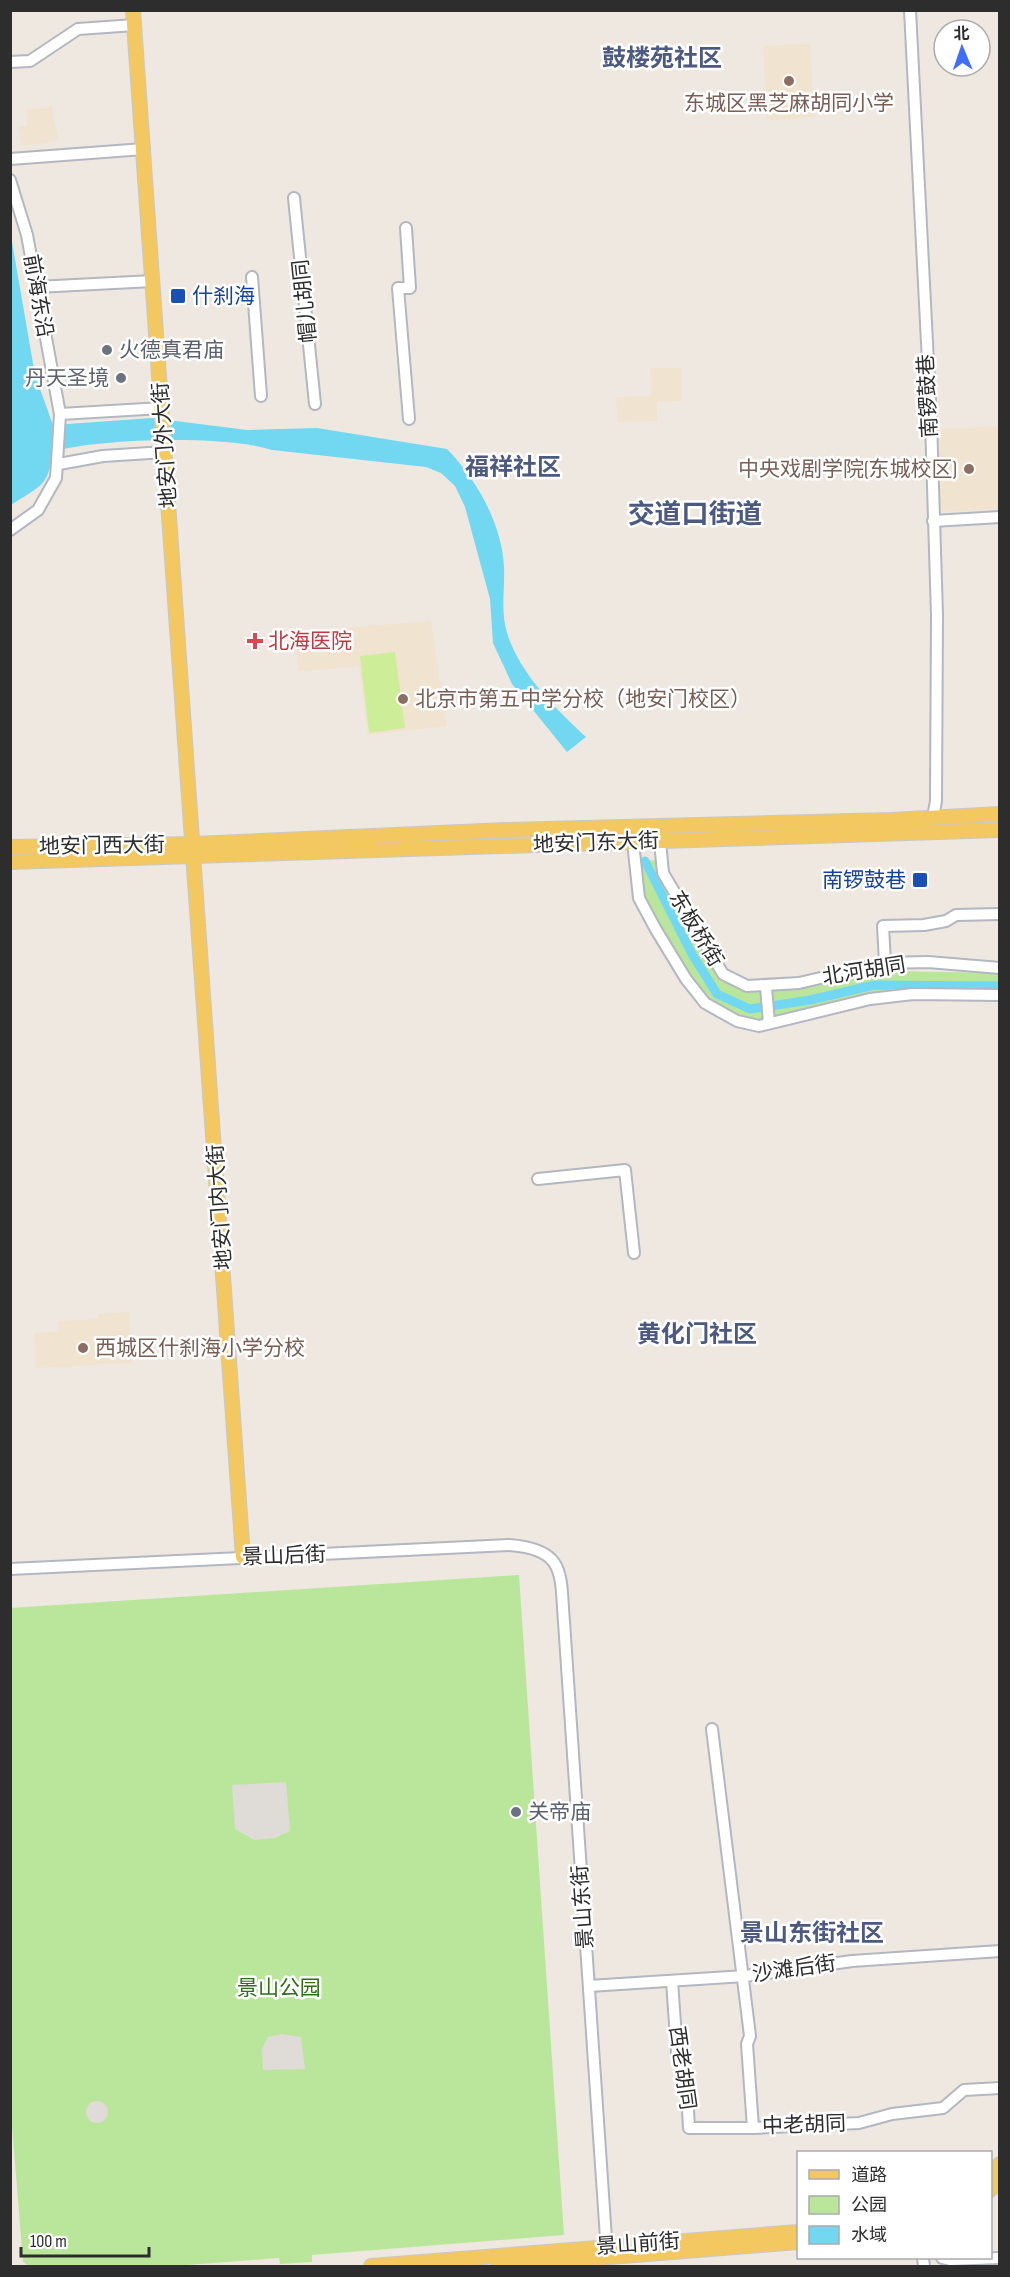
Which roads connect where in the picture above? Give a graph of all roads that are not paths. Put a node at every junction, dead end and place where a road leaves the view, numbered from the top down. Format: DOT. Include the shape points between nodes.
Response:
graph roads {
  1 [pos="910,10"];
  2 [pos="134,18"];
  3 [pos="10,62"];
  4 [pos="144,149"];
  5 [pos="10,159"];
  6 [pos="10,180"];
  7 [pos="294,198"];
  8 [pos="406,228"];
  9 [pos="252,277"];
  10 [pos="153,281"];
  11 [pos="36,287"];
  12 [pos="261,396"];
  13 [pos="315,404"];
  14 [pos="162,408"];
  15 [pos="60,414"];
  16 [pos="409,419"];
  17 [pos="165,452"];
  18 [pos="59,464"];
  19 [pos="999,517"];
  20 [pos="933,521"];
  21 [pos="10,530"];
  22 [pos="999,814"];
  23 [pos="933,817"];
  24 [pos="999,830"];
  25 [pos="660,841"];
  26 [pos="633,842"];
  27 [pos="10,847"];
  28 [pos="193,851"];
  29 [pos="10,862"];
  30 [pos="999,914"];
  31 [pos="885,963"];
  32 [pos="999,968"];
  33 [pos="765,987"];
  34 [pos="999,995"];
  35 [pos="769,1023"];
  36 [pos="538,1179"];
  37 [pos="634,1253"];
  38 [pos="243,1557"];
  39 [pos="553,1560"];
  40 [pos="10,1569"];
  41 [pos="712,1729"];
  42 [pos="999,1951"];
  43 [pos="745,1976"];
  44 [pos="672,1981"];
  45 [pos="589,1986"];
  46 [pos="999,2088"];
  47 [pos="753,2128"];
  48 [pos="797,2232"];
  49 [pos="797,2242"];
  50 [pos="607,2251"];
  51 [pos="946,2259"];
  52 [pos="974,2259"];
  53 [pos="371,2266"];
  54 [pos="498,2266"];
  1 -- 20 [label="street, 南锣鼓巷"];
  2 -- 3 [label="street" via="78,29 30,61"];
  2 -- 4 [label="main road, 地安门外大街"];
  4 -- 5 [label="street"];
  4 -- 10 [label="main road, 地安门外大街"];
  6 -- 11 [label="street, 前海东沿" via="27,235"];
  7 -- 13 [label="street, 帽儿胡同"];
  8 -- 16 [label="street" via="410,288 398,288"];
  9 -- 12 [label="street"];
  10 -- 11 [label="street"];
  10 -- 14 [label="main road, 地安门外大街"];
  11 -- 15 [label="street, 前海东沿"];
  14 -- 15 [label="street"];
  14 -- 17 [label="main road, 地安门外大街"];
  15 -- 18 [label="street, 前海东沿"];
  17 -- 18 [label="street"];
  17 -- 28 [label="main road, 地安门外大街"];
  18 -- 21 [label="street, 前海东沿" via="56,478 38,510"];
  19 -- 20 [label="street"];
  20 -- 23 [label="street, 南锣鼓巷" via="937,615"];
  22 -- 23 [label="main road, 地安门东大街"];
  23 -- 28 [label="main road, 地安门东大街" via="506,830"];
  24 -- 25 [label="main road, 地安门东大街"];
  25 -- 26 [label="main road, 地安门东大街"];
  25 -- 33 [label="street, 东板桥街" via="663,873 723,974 747,986"];
  26 -- 28 [label="main road, 地安门东大街"];
  26 -- 35 [label="street" via="639,898 686,979 705,1003 737,1021 759,1026"];
  27 -- 28 [label="main road, 地安门西大街"];
  28 -- 29 [label="main road, 地安门西大街"];
  28 -- 38 [label="main road, 地安门内大街"];
  30 -- 31 [label="street" via="956,915 924,925 882,926"];
  31 -- 32 [label="street, 北河胡同"];
  31 -- 33 [label="street, 北河胡同"];
  33 -- 35 [label="street"];
  34 -- 35 [label="street" via="913,994 870,999"];
  36 -- 37 [label="street" via="626,1170"];
  38 -- 39 [label="street, 景山后街" via="509,1545 543,1551"];
  38 -- 40 [label="street, 景山后街"];
  39 -- 45 [label="street, 景山东街" via="560,1573"];
  41 -- 43 [label="street, 中老胡同"];
  42 -- 43 [label="street, 沙滩后街" via="852,1961"];
  43 -- 44 [label="street, 沙滩后街"];
  43 -- 47 [label="street, 中老胡同"];
  44 -- 45 [label="street, 沙滩后街"];
  44 -- 47 [label="street, 西老胡同" via="677,2052 686,2074 690,2128"];
  45 -- 50 [label="street, 景山东街"];
  46 -- 47 [label="street, 中老胡同" via="964,2090 943,2108 892,2114 859,2123"];
  48 -- 50 [label="main road, 景山前街"];
  49 -- 50 [label="main road, 景山前街"];
  50 -- 53 [label="main road, 景山前街"];
  50 -- 54 [label="main road, 景山前街"];
  51 -- 52 [label="street"];
}
